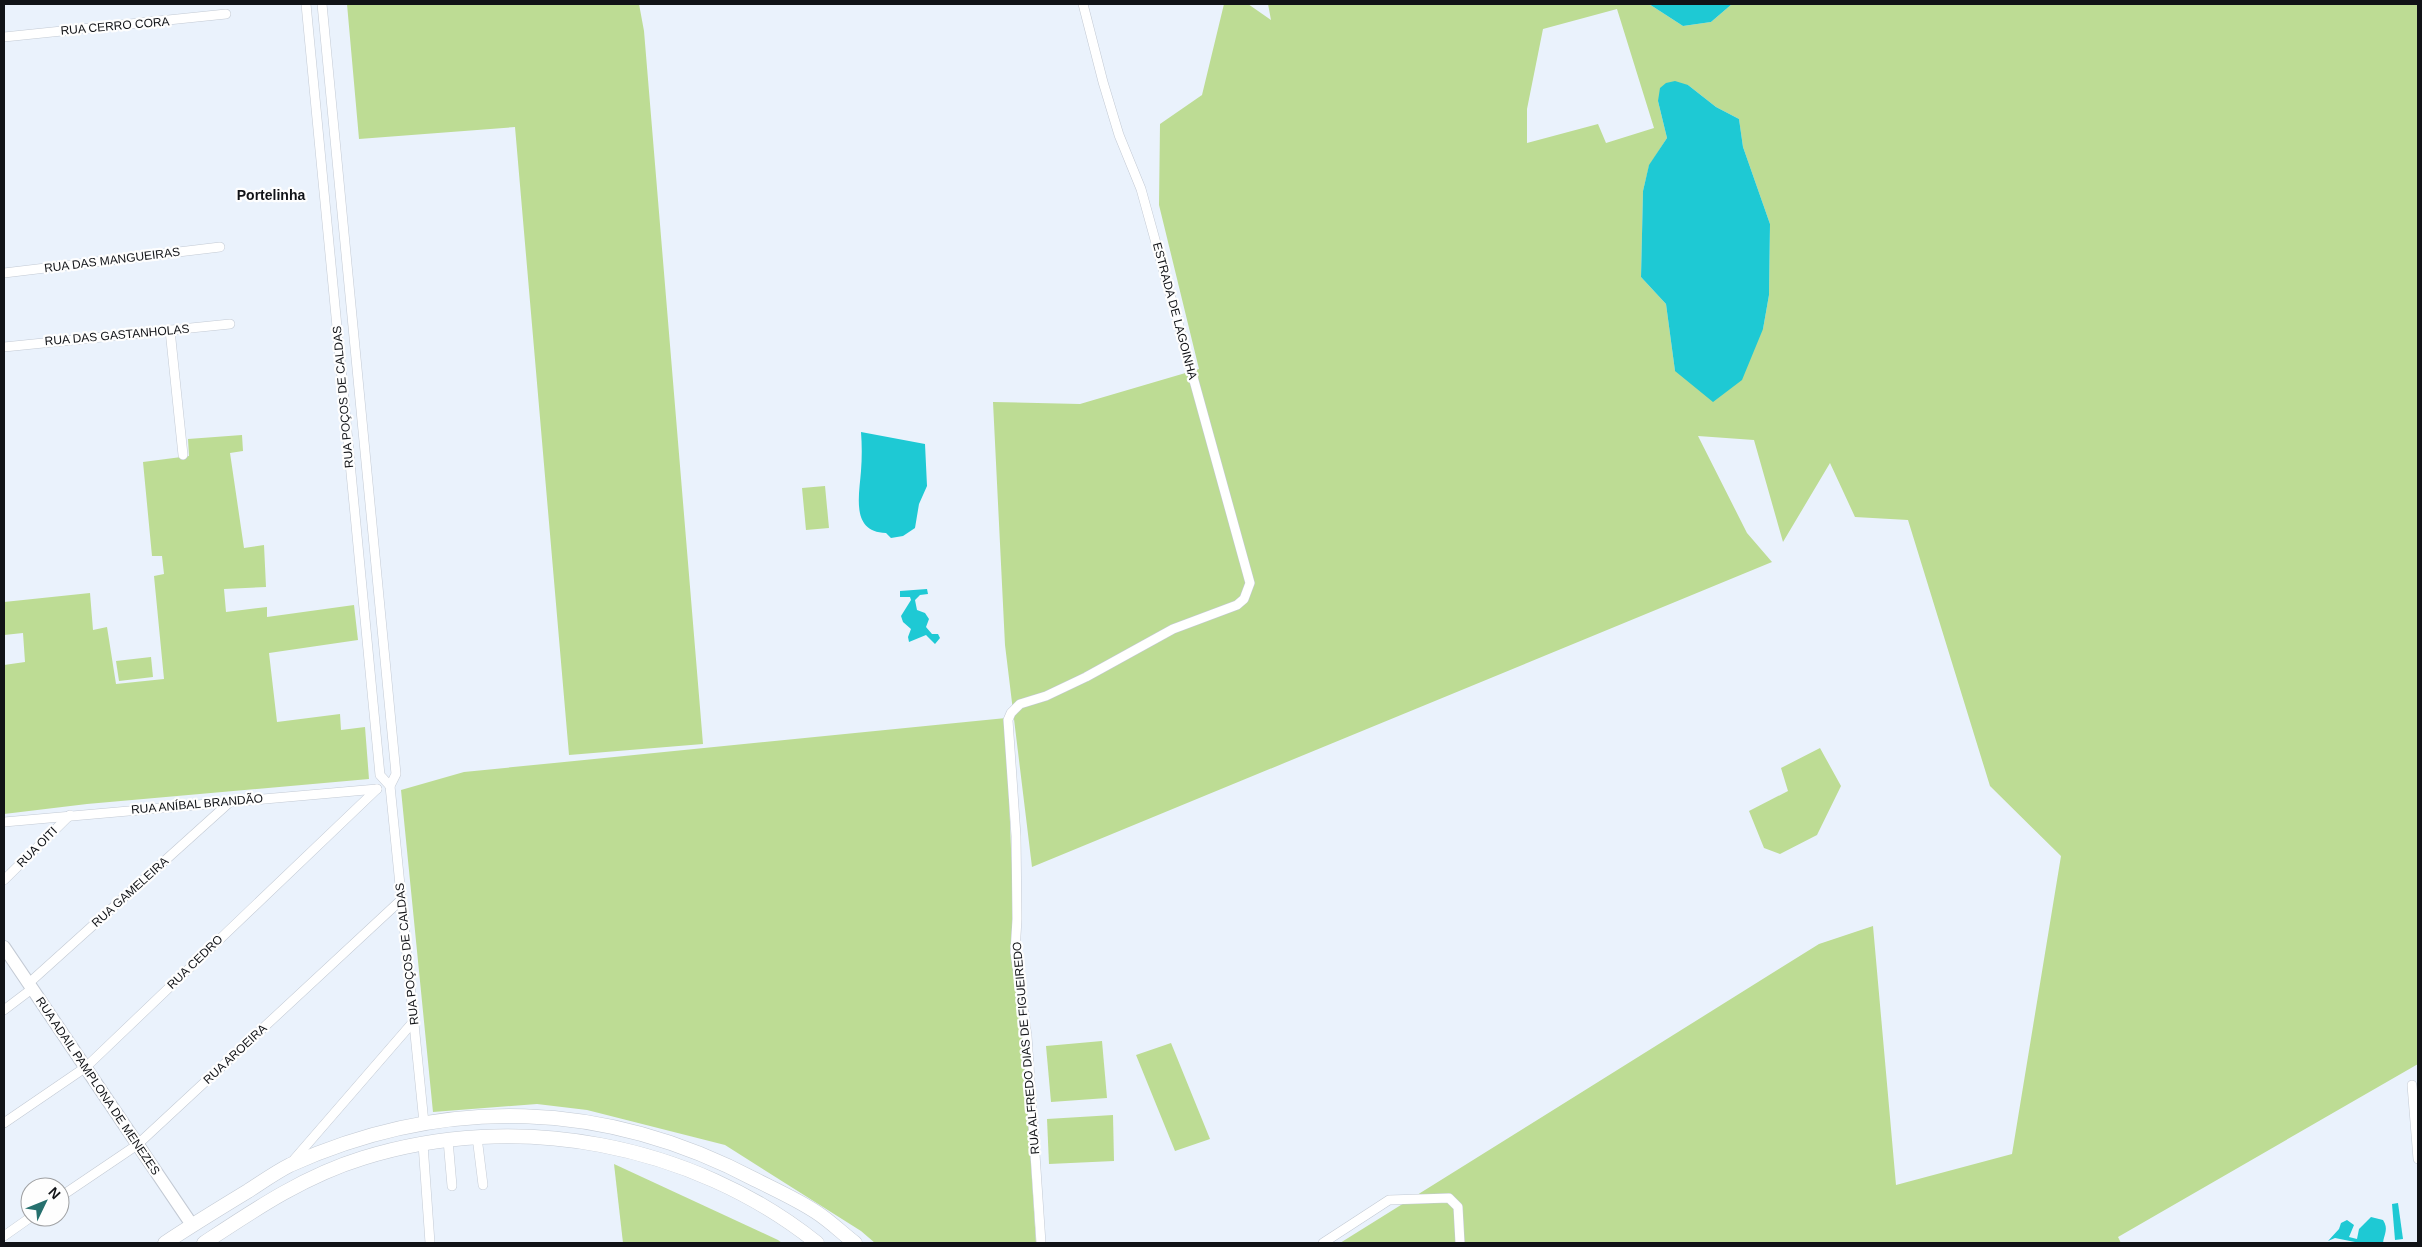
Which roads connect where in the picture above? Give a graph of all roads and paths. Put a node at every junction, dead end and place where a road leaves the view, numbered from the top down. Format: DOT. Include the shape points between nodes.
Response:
graph roads {
  1 [pos="306,4"];
  2 [pos="322,4"];
  3 [pos="1084,4"];
  4 [pos="226,14"];
  5 [pos="4,37"];
  6 [pos="220,247"];
  7 [pos="4,273"];
  8 [pos="230,324"];
  9 [pos="170,330"];
  10 [pos="4,347"];
  11 [pos="183,455"];
  12 [pos="1046,696"];
  13 [pos="390,786"];
  14 [pos="377,789"];
  15 [pos="232,801"];
  16 [pos="70,815"];
  17 [pos="4,822"];
  18 [pos="4,880"];
  19 [pos="401,900"];
  20 [pos="4,947"];
  21 [pos="31,986"];
  22 [pos="4,1010"];
  23 [pos="414,1021"];
  24 [pos="86,1067"];
  25 [pos="2412,1085"];
  26 [pos="523,1116"];
  27 [pos="542,1117"];
  28 [pos="4,1123"];
  29 [pos="424,1123"];
  30 [pos="477,1137"];
  31 [pos="522,1137"];
  32 [pos="540,1138"];
  33 [pos="448,1140"];
  34 [pos="423,1144"];
  35 [pos="137,1145"];
  36 [pos="2418,1159"];
  37 [pos="289,1166"];
  38 [pos="483,1185"];
  39 [pos="452,1186"];
  40 [pos="70,1190"];
  41 [pos="20,1225"];
  42 [pos="192,1225"];
  43 [pos="4,1236"];
  44 [pos="165,1243"];
  45 [pos="204,1243"];
  46 [pos="430,1243"];
  47 [pos="817,1243"];
  48 [pos="854,1243"];
  49 [pos="1041,1243"];
  50 [pos="1323,1243"];
  51 [pos="1460,1243"];
  1 -- 13 [label="street, RUA POÇOS DE CALDAS" via="380,775"];
  2 -- 13 [label="street, RUA POÇOS DE CALDAS" via="396,774"];
  3 -- 12 [label="street, ESTRADA DE LAGOINHA" via="1118,134 1141,189 1249,578 1249,589 1237,605 1196,618"];
  4 -- 5 [label="street, RUA CERRO CORA"];
  6 -- 7 [label="street, RUA DAS MANGUEIRAS"];
  8 -- 9 [label="street, RUA DAS GASTANHOLAS"];
  9 -- 10 [label="street, RUA DAS GASTANHOLAS"];
  9 -- 11 [label="street"];
  12 -- 49 [label="street, RUA ALFREDO DIAS DE FIGUEIREDO" via="1020,704 1008,720 1016,836 1015,952 1030,1063"];
  13 -- 14 [label="street, RUA ANÍBAL BRANDÃO"];
  13 -- 19 [label="street, RUA POÇOS DE CALDAS"];
  14 -- 15 [label="street, RUA ANÍBAL BRANDÃO"];
  14 -- 24 [label="street, RUA CEDRO"];
  15 -- 16 [label="street, RUA ANÍBAL BRANDÃO"];
  15 -- 21 [label="street, RUA GAMELEIRA"];
  16 -- 17 [label="street, RUA ANÍBAL BRANDÃO"];
  16 -- 18 [label="street, RUA OITI"];
  19 -- 23 [label="street, RUA POÇOS DE CALDAS"];
  19 -- 35 [label="street, RUA AROEIRA"];
  20 -- 21 [label="main road, RUA ADAIL PAMPLONA DE MENEZES"];
  21 -- 22 [label="street, RUA GAMELEIRA"];
  21 -- 24 [label="main road, RUA ADAIL PAMPLONA DE MENEZES"];
  23 -- 29 [label="street, RUA POÇOS DE CALDAS"];
  23 -- 37 [label="street"];
  24 -- 28 [label="street, RUA CEDRO"];
  24 -- 35 [label="main road, RUA ADAIL PAMPLONA DE MENEZES"];
  25 -- 36 [label="street"];
  26 -- 27 [label="main road"];
  26 -- 29 [label="main road" via="468,1117"];
  26 -- 31 [label="main road" via="526,1126"];
  27 -- 32 [label="main road" via="536,1128"];
  27 -- 48 [label="main road" via="606,1125 651,1136 719,1160 816,1212"];
  29 -- 37 [label="main road" via="360,1138"];
  30 -- 31 [label="main road"];
  30 -- 33 [label="main road"];
  30 -- 38 [label="street"];
  31 -- 32 [label="main road"];
  32 -- 47 [label="main road" via="602,1144 636,1151 687,1168 770,1210"];
  33 -- 34 [label="main road"];
  33 -- 39 [label="street"];
  34 -- 45 [label="main road" via="362,1158 306,1181"];
  34 -- 46 [label="street"];
  35 -- 40 [label="street, RUA AROEIRA"];
  35 -- 42 [label="main road, RUA ADAIL PAMPLONA DE MENEZES"];
  37 -- 42 [label="main road"];
  41 -- 43 [label="street"];
  42 -- 44 [label="main road"];
  50 -- 51 [label="street" via="1389,1200 1449,1198 1458,1207"];
}
